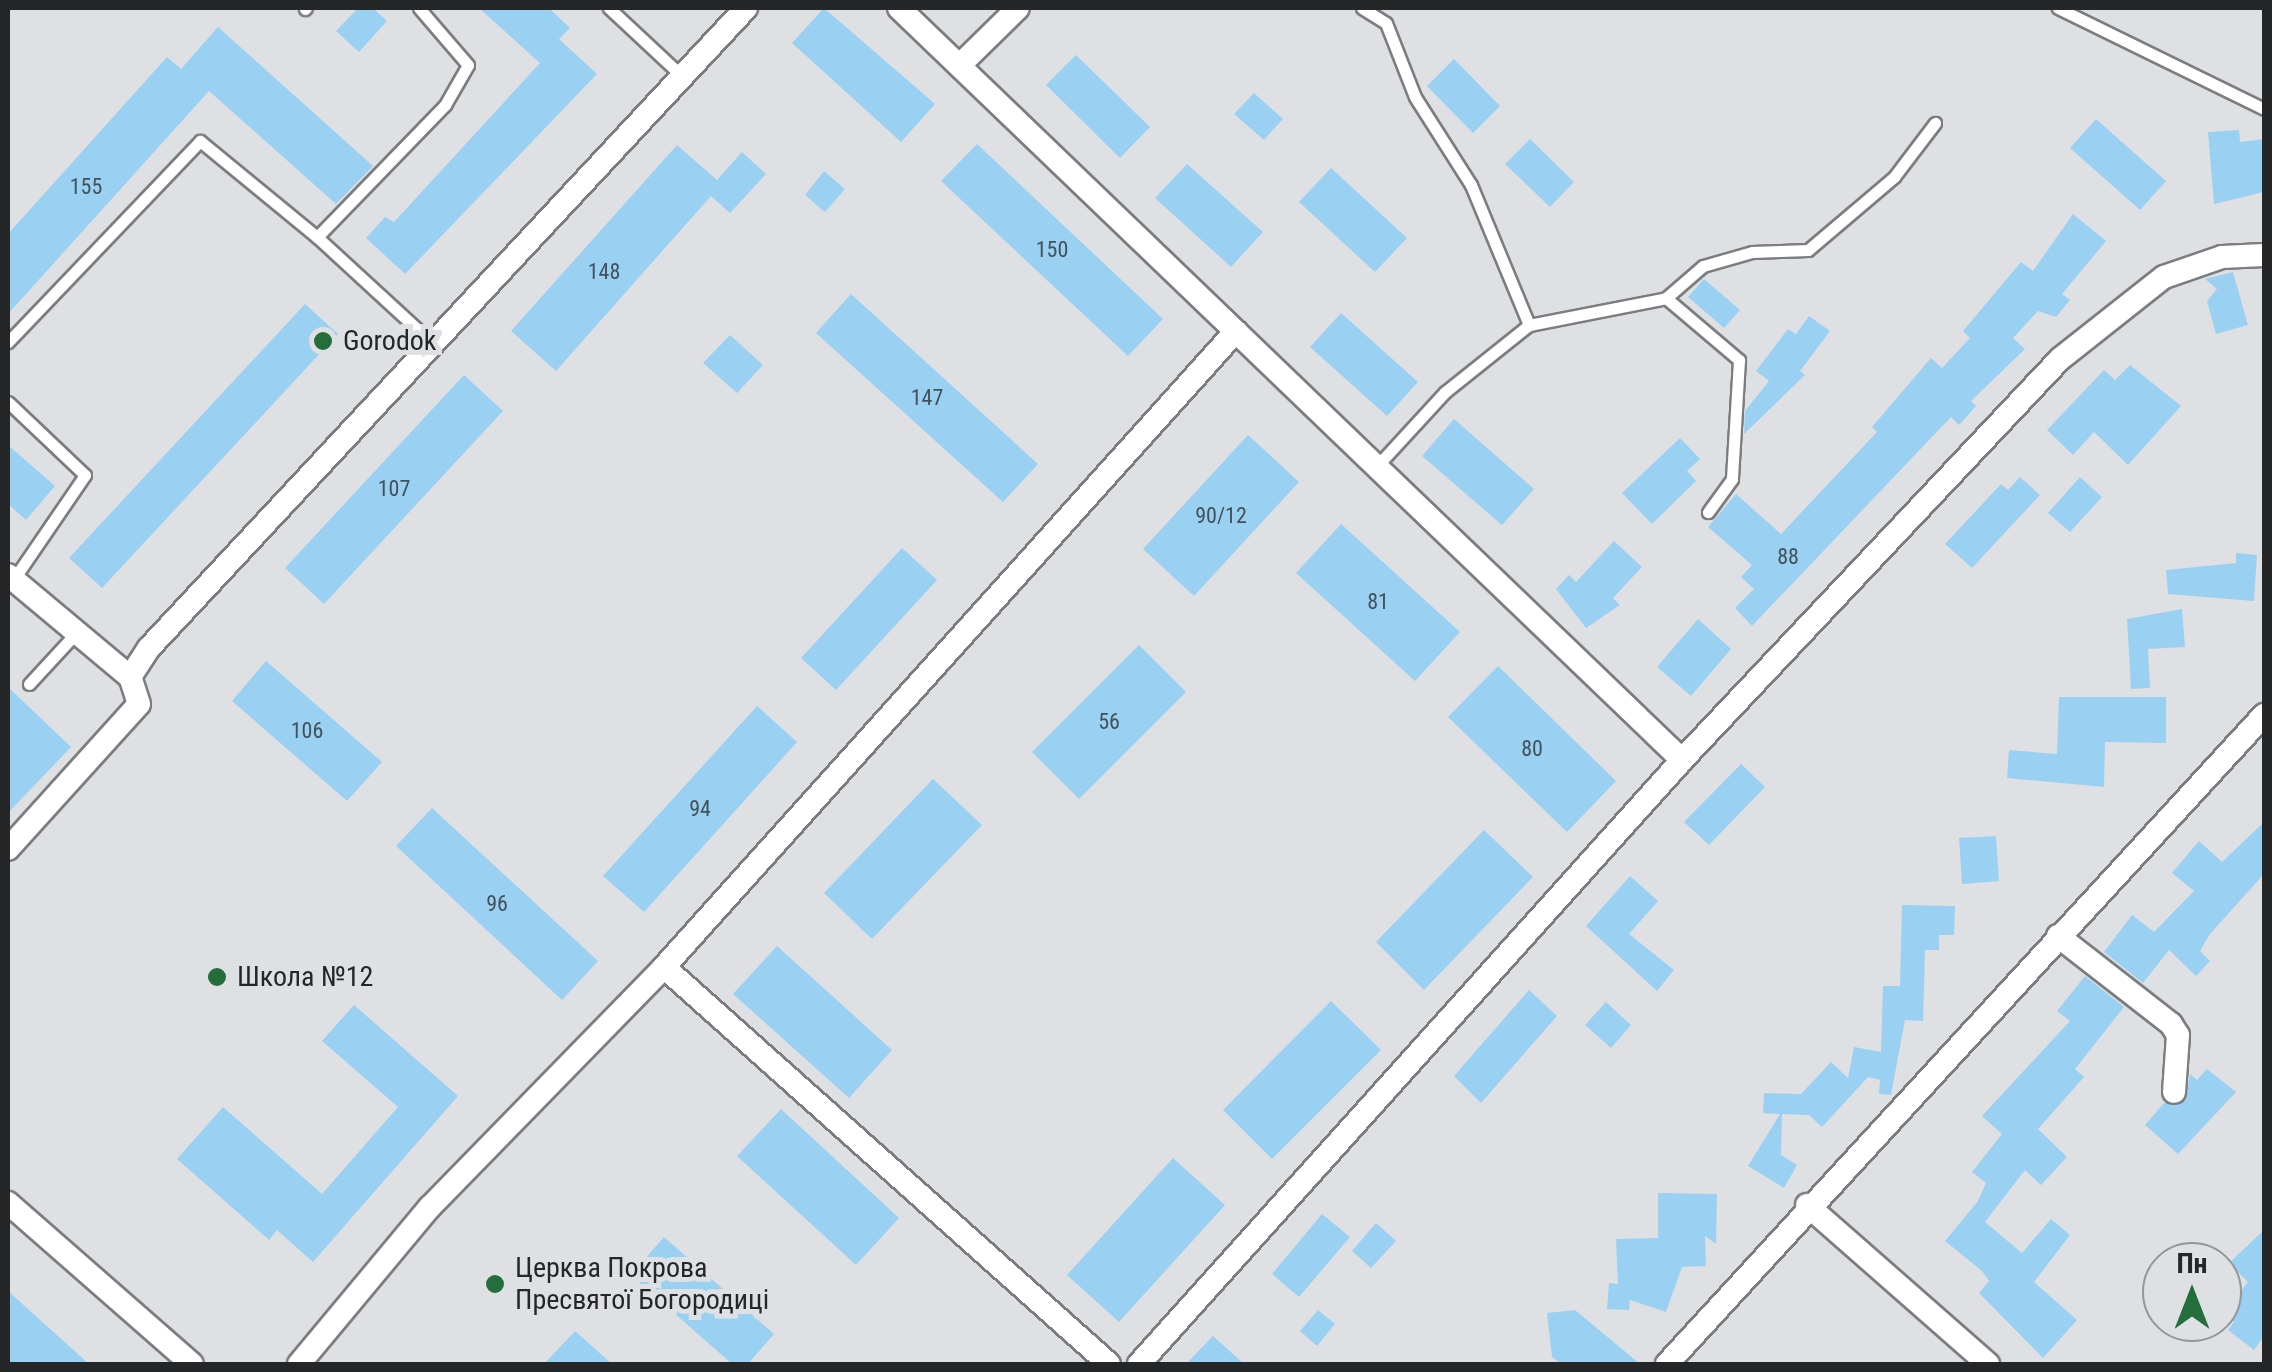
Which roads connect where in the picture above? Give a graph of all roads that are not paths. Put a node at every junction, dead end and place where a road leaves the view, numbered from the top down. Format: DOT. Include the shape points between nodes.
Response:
graph roads {
  1 [pos="419,8"];
  2 [pos="609,8"];
  3 [pos="746,8"];
  4 [pos="899,8"];
  5 [pos="1018,8"];
  6 [pos="1362,8"];
  7 [pos="2058,8"];
  8 [pos="960,66"];
  9 [pos="682,76"];
  10 [pos="2264,109"];
  11 [pos="1935,123"];
  12 [pos="317,237"];
  13 [pos="2264,255"];
  14 [pos="1666,298"];
  15 [pos="1529,324"];
  16 [pos="1236,331"];
  17 [pos="8,342"];
  18 [pos="432,342"];
  19 [pos="8,402"];
  20 [pos="1377,466"];
  21 [pos="1708,512"];
  22 [pos="10,577"];
  23 [pos="77,632"];
  24 [pos="130,677"];
  25 [pos="29,684"];
  26 [pos="2264,715"];
  27 [pos="1682,760"];
  28 [pos="8,849"];
  29 [pos="2058,936"];
  30 [pos="664,967"];
  31 [pos="2174,1092"];
  32 [pos="8,1204"];
  33 [pos="1806,1205"];
  34 [pos="192,1364"];
  35 [pos="299,1364"];
  36 [pos="1109,1364"];
  37 [pos="1139,1364"];
  38 [pos="1668,1364"];
  39 [pos="1988,1364"];
  1 -- 12 [label="lane" via="468,66 444,106"];
  2 -- 9 [label="lane"];
  3 -- 9 [label="street"];
  4 -- 8 [label="street"];
  5 -- 8 [label="street"];
  6 -- 15 [label="lane" via="1386,24 1414,98 1470,185"];
  7 -- 10 [label="lane"];
  8 -- 16 [label="street"];
  9 -- 18 [label="street"];
  11 -- 14 [label="lane" via="1894,176 1808,250 1752,252 1703,266"];
  12 -- 17 [label="lane" via="200,141"];
  12 -- 18 [label="lane"];
  13 -- 27 [label="street" via="2222,257 2164,277 2110,312"];
  14 -- 15 [label="lane"];
  14 -- 21 [label="lane" via="1739,360 1732,478"];
  15 -- 20 [label="lane" via="1445,392"];
  16 -- 20 [label="street"];
  16 -- 30 [label="street"];
  18 -- 24 [label="street"];
  19 -- 22 [label="lane" via="86,475"];
  20 -- 27 [label="street"];
  22 -- 23 [label="street"];
  23 -- 24 [label="street"];
  23 -- 25 [label="lane"];
  24 -- 28 [label="street" via="139,704"];
  26 -- 29 [label="street"];
  27 -- 37 [label="street"];
  29 -- 31 [label="street" via="2171,1024 2178,1035"];
  29 -- 33 [label="street"];
  30 -- 35 [label="street" via="430,1207"];
  30 -- 36 [label="street"];
  32 -- 34 [label="street"];
  33 -- 38 [label="street"];
  33 -- 39 [label="street"];
}
